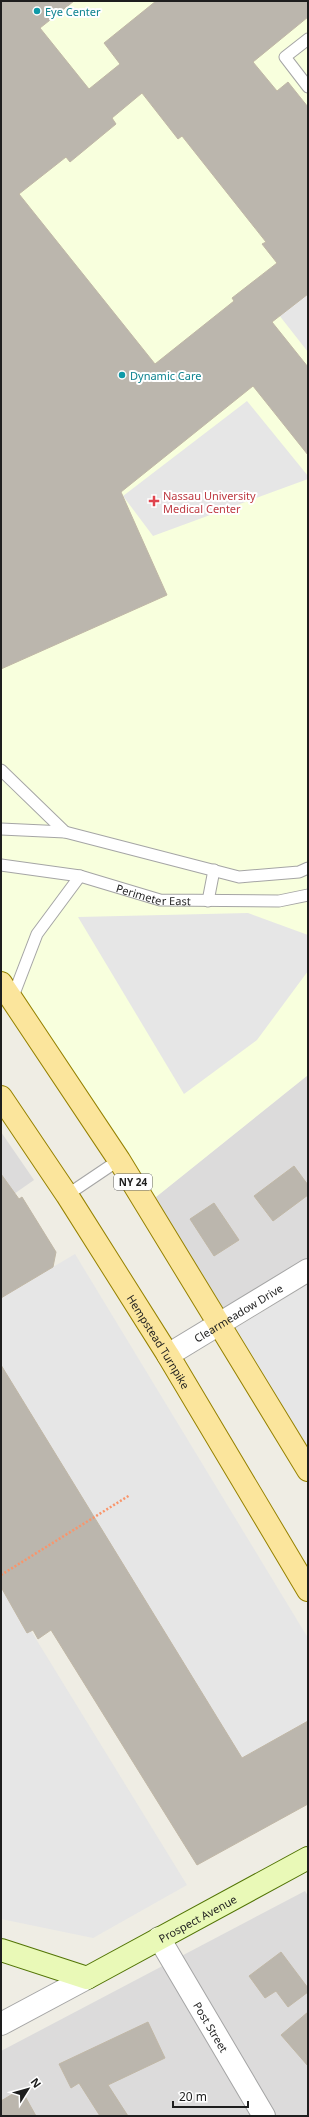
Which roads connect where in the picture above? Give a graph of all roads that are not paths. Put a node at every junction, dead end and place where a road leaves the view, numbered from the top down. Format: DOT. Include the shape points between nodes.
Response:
graph roads {
  1 [pos="308,39"];
  2 [pos="308,87"];
  3 [pos="1,770"];
  4 [pos="1,830"];
  5 [pos="65,832"];
  6 [pos="1,865"];
  7 [pos="308,868"];
  8 [pos="214,870"];
  9 [pos="80,876"];
  10 [pos="308,895"];
  11 [pos="208,901"];
  12 [pos="7,991"];
  13 [pos="1,1097"];
  14 [pos="119,1160"];
  15 [pos="67,1195"];
  16 [pos="308,1270"];
  17 [pos="220,1323"];
  18 [pos="168,1354"];
  19 [pos="308,1470"];
  20 [pos="308,1590"];
  21 [pos="308,1858"];
  22 [pos="159,1938"];
  23 [pos="1,1950"];
  24 [pos="87,1978"];
  25 [pos="1,2024"];
  26 [pos="264,2116"];
  1 -- 2 [label="lane" via="285,57"];
  3 -- 5 [label="lane"];
  4 -- 5 [label="lane"];
  5 -- 8 [label="lane"];
  6 -- 9 [label="lane, Perimeter East"];
  7 -- 8 [label="lane" via="299,872 239,877"];
  8 -- 11 [label="lane"];
  9 -- 11 [label="lane, Perimeter East" via="160,900"];
  9 -- 12 [label="lane" via="37,934"];
  10 -- 11 [label="lane, Perimeter East" via="279,901"];
  12 -- 14 [label="main road, NY 24"];
  13 -- 15 [label="main road, Hempstead Turnpike"];
  14 -- 15 [label="lane"];
  14 -- 17 [label="main road, NY 24"];
  15 -- 18 [label="main road, Hempstead Turnpike"];
  16 -- 17 [label="street, Clearmeadow Drive"];
  17 -- 18 [label="street, Clearmeadow Drive"];
  17 -- 19 [label="main road, NY 24"];
  18 -- 20 [label="main road, Hempstead Turnpike"];
  21 -- 22 [label="street, Prospect Avenue"];
  22 -- 24 [label="street, Prospect Avenue"];
  22 -- 26 [label="street, Post Street"];
  23 -- 24 [label="street"];
  24 -- 25 [label="street, Prospect Avenue"];
}
